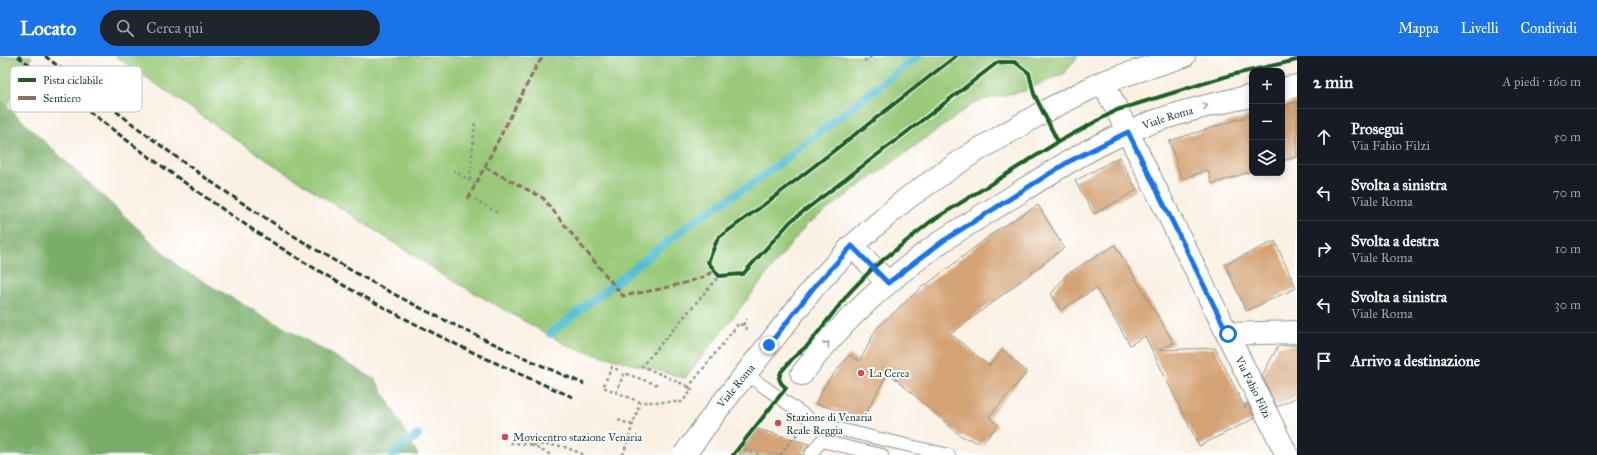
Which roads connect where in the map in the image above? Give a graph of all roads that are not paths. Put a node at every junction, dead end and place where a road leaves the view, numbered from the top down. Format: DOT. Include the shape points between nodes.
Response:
graph roads {
  1 [pos="1184,56"];
  2 [pos="1103,82"];
  3 [pos="1297,86"];
  4 [pos="1285,88"];
  5 [pos="1249,97"];
  6 [pos="1128,132"];
  7 [pos="852,246"];
  8 [pos="888,283"];
  9 [pos="1297,332"];
  10 [pos="1228,334"];
  11 [pos="746,374"];
  12 [pos="802,374"];
  13 [pos="812,454"];
  14 [pos="684,455"];
  15 [pos="882,455"];
  16 [pos="949,455"];
  17 [pos="1287,455"];
  1 -- 2 [label="street, Viale Roma"];
  2 -- 6 [label="street, Via Fabio Filzi"];
  2 -- 7 [label="street, Viale Roma" via="1043,112 971,154 906,199"];
  3 -- 4 [label="street"];
  6 -- 5 [label="street, Viale Roma, one-way" via="1183,112"];
  6 -- 8 [label="street, Viale Roma" via="1062,166 943,241"];
  6 -- 10 [label="street, Via Fabio Filzi"];
  7 -- 8 [label="street"];
  7 -- 11 [label="street, Viale Roma" via="815,286"];
  12 -- 8 [label="street, Viale Roma, one-way" via="850,319"];
  9 -- 10 [label="street"];
  10 -- 17 [label="street, Via Fabio Filzi"];
  11 -- 14 [label="street, Viale Roma, bridge"];
  11 -- 16 [label="lane" via="817,424"];
  13 -- 15 [label="lane" via="821,441"];
}
